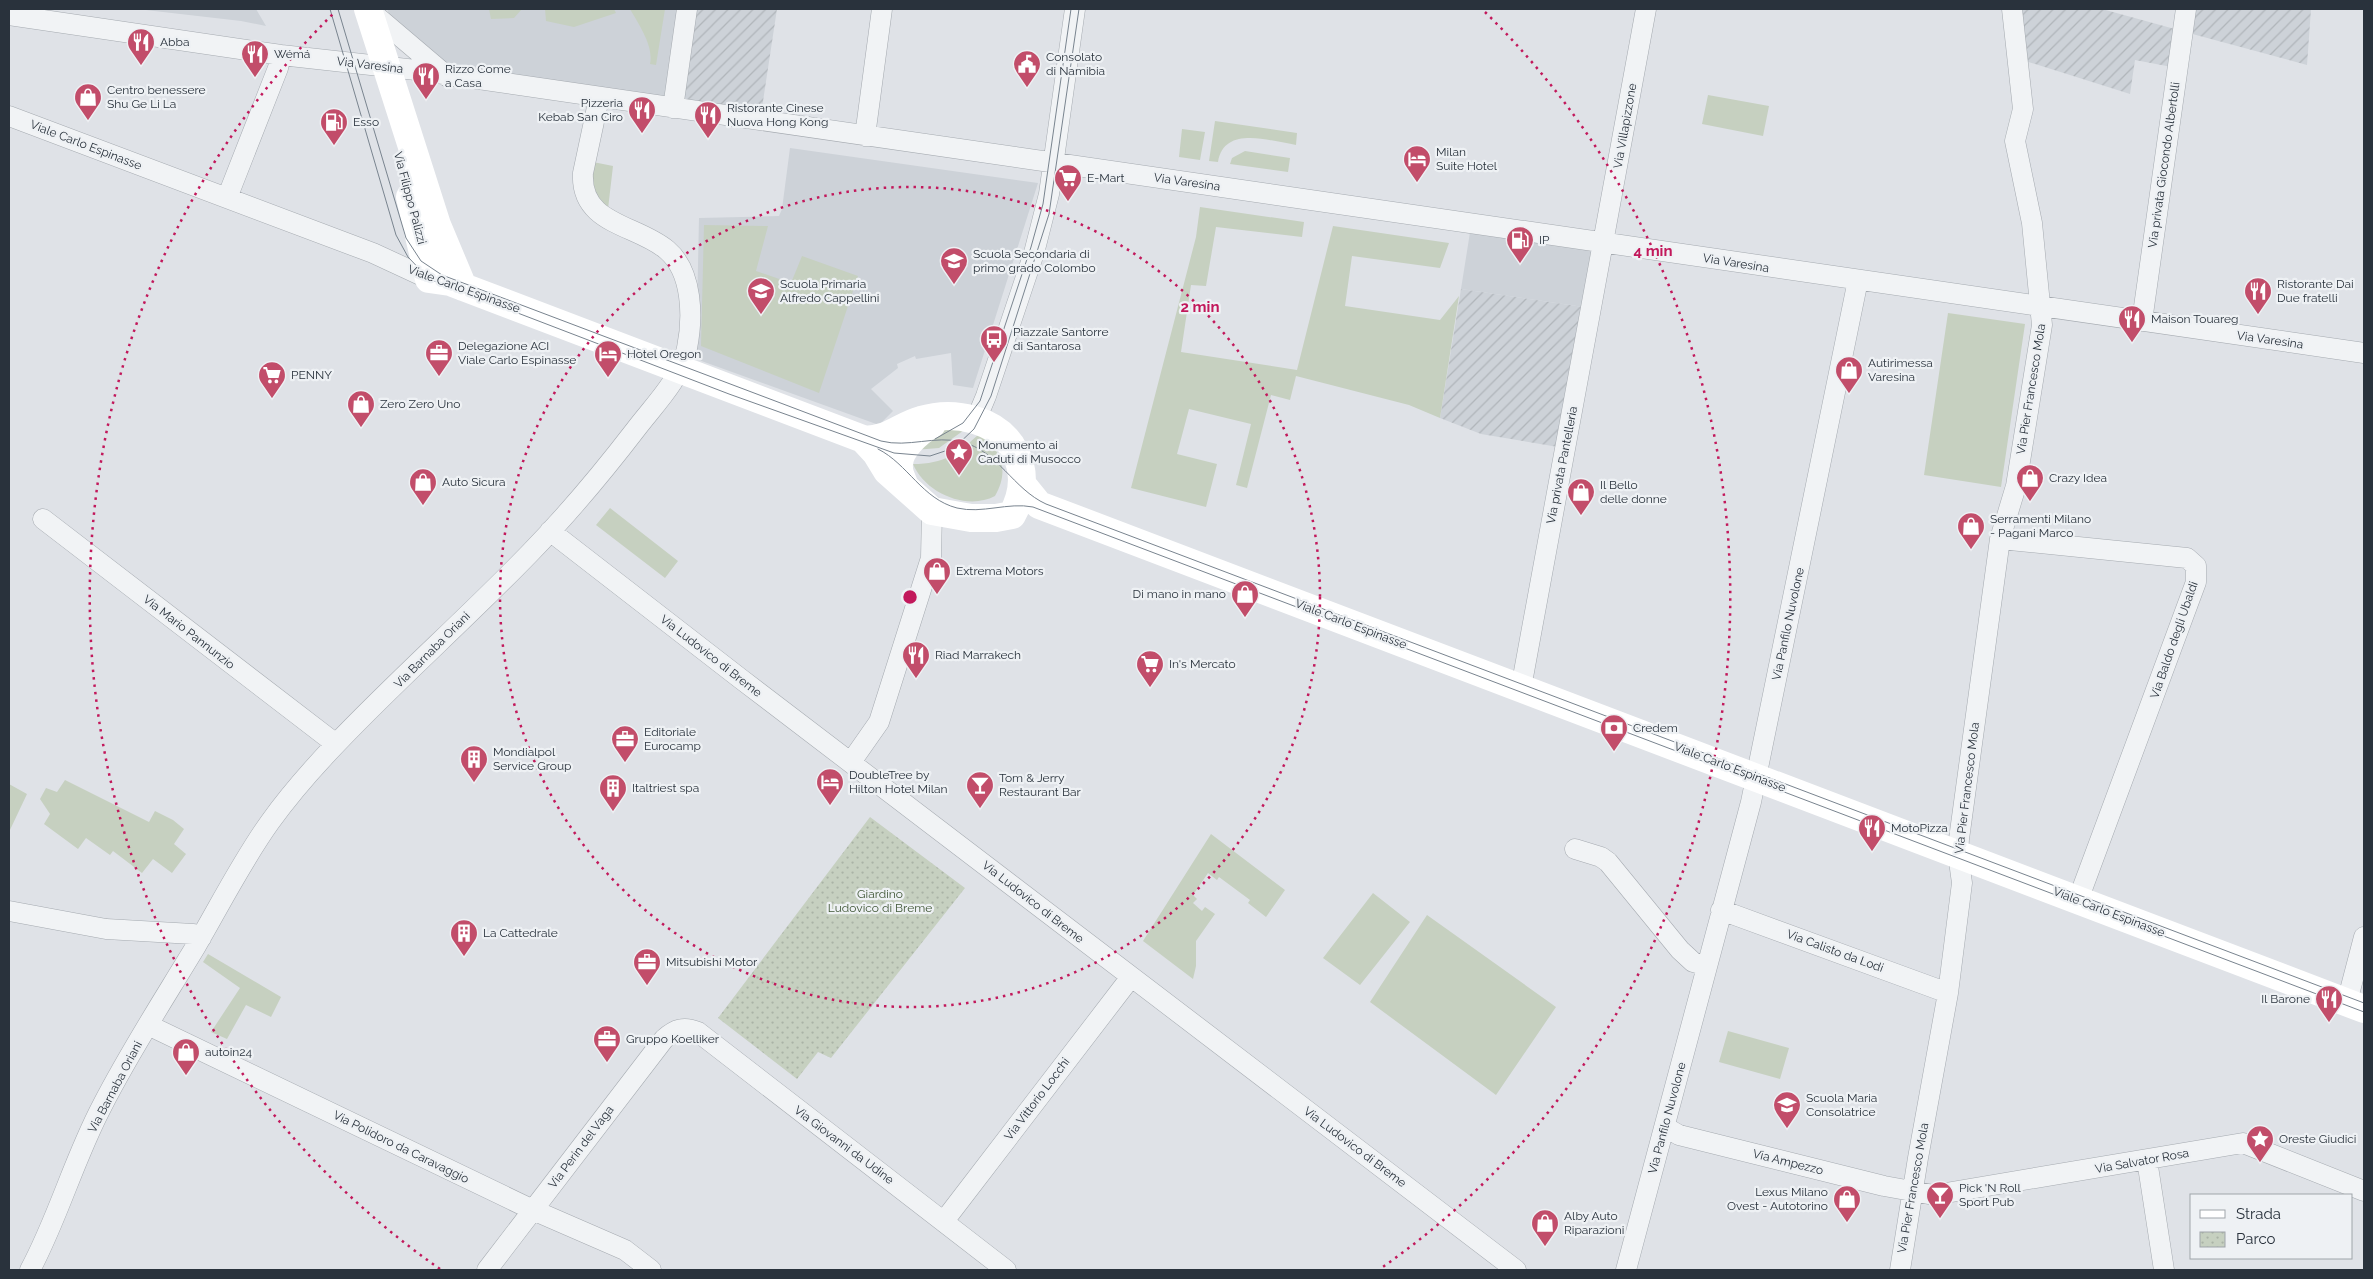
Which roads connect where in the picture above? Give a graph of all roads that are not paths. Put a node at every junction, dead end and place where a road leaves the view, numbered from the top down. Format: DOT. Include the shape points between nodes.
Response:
graph roads {
  1 [pos="368,9"];
  2 [pos="687,9"];
  3 [pos="882,9"];
  4 [pos="1075,9"];
  5 [pos="1646,9"];
  6 [pos="2012,9"];
  7 [pos="2186,9"];
  8 [pos="9,15"];
  9 [pos="281,54"];
  10 [pos="386,66"];
  11 [pos="448,77"];
  12 [pos="599,98"];
  13 [pos="673,108"];
  14 [pos="9,116"];
  15 [pos="865,136"];
  16 [pos="1054,163"];
  17 [pos="227,198"];
  18 [pos="438,225"];
  19 [pos="1604,243"];
  20 [pos="429,278"];
  21 [pos="1858,280"];
  22 [pos="463,287"];
  23 [pos="2041,306"];
  24 [pos="2142,321"];
  25 [pos="2364,353"];
  26 [pos="679,371"];
  27 [pos="966,419"];
  28 [pos="864,440"];
  29 [pos="904,484"];
  30 [pos="1022,484"];
  31 [pos="1039,505"];
  32 [pos="1012,515"];
  33 [pos="43,519"];
  34 [pos="932,524"];
  35 [pos="550,531"];
  36 [pos="2000,539"];
  37 [pos="1521,688"];
  38 [pos="336,744"];
  39 [pos="852,762"];
  40 [pos="1756,777"];
  41 [pos="1575,849"];
  42 [pos="1958,854"];
  43 [pos="2078,900"];
  44 [pos="1721,910"];
  45 [pos="9,911"];
  46 [pos="200,938"];
  47 [pos="2364,938"];
  48 [pos="1707,966"];
  49 [pos="1131,978"];
  50 [pos="1948,993"];
  51 [pos="2355,1006"];
  52 [pos="148,1025"];
  53 [pos="679,1028"];
  54 [pos="1666,1127"];
  55 [pos="2147,1160"];
  56 [pos="2364,1191"];
  57 [pos="1912,1192"];
  58 [pos="533,1210"];
  59 [pos="944,1221"];
  60 [pos="30,1270"];
  61 [pos="487,1270"];
  62 [pos="651,1270"];
  63 [pos="1006,1270"];
  64 [pos="1516,1270"];
  65 [pos="1626,1270"];
  66 [pos="1900,1270"];
  67 [pos="2164,1270"];
  1 -- 10 [label="street, Via Filippo Palizzi"];
  1 -- 11 [label="street"];
  2 -- 13 [label="street"];
  3 -- 15 [label="street"];
  4 -- 16 [label="street"];
  5 -- 19 [label="street, Via Villapizzone"];
  6 -- 23 [label="street, Via Pier Francesco Mola" via="2023,109 2015,141 2032,223"];
  7 -- 24 [label="street, Via privata Giocondo Albertolli"];
  8 -- 9 [label="street, Via Varesina"];
  9 -- 10 [label="street, Via Varesina"];
  9 -- 17 [label="street"];
  10 -- 11 [label="street, Via Varesina"];
  10 -- 18 [label="street, Via Filippo Palizzi"];
  10 -- 20 [label="street, Via Filippo Palizzi" via="379,89 415,212"];
  11 -- 12 [label="street, Via Varesina"];
  12 -- 13 [label="street, Via Varesina"];
  12 -- 26 [label="street, Via Barnaba Oriani" via="583,172 585,197 604,216 666,249 677,260 688,293 689,316 688,346"];
  13 -- 15 [label="street, Via Varesina"];
  14 -- 17 [label="street, Viale Carlo Espinasse"];
  15 -- 16 [label="street, Via Varesina"];
  16 -- 19 [label="street, Via Varesina"];
  16 -- 27 [label="street" via="1034,254 986,396"];
  17 -- 20 [label="street, Viale Carlo Espinasse" via="373,253"];
  18 -- 20 [label="street, Via Filippo Palizzi" via="435,262"];
  18 -- 22 [label="street, Via Filippo Palizzi"];
  19 -- 21 [label="street, Via Varesina"];
  19 -- 37 [label="street, Via privata Pantelleria"];
  20 -- 22 [label="street, Viale Carlo Espinasse"];
  21 -- 23 [label="street, Via Varesina"];
  21 -- 40 [label="street, Via Panfilo Nuvolone"];
  22 -- 26 [label="street, Viale Carlo Espinasse"];
  23 -- 24 [label="street, Via Varesina"];
  23 -- 36 [label="street, Via Pier Francesco Mola" via="2042,325 2016,486"];
  24 -- 25 [label="street, Via Varesina"];
  26 -- 28 [label="street, Viale Carlo Espinasse"];
  26 -- 35 [label="street, Via Barnaba Oriani" via="611,462"];
  27 -- 28 [label="street" via="938,416 922,419 892,434"];
  27 -- 29 [label="street" via="934,423 911,441 898,467"];
  27 -- 30 [label="street" via="997,430 1011,445 1021,467"];
  28 -- 29 [label="street" via="887,471"];
  29 -- 34 [label="street"];
  30 -- 31 [label="street"];
  30 -- 32 [label="street"];
  31 -- 32 [label="street"];
  31 -- 37 [label="street, Viale Carlo Espinasse"];
  32 -- 34 [label="street"];
  33 -- 38 [label="street, Via Mario Pannunzio"];
  34 -- 39 [label="street" via="930,558 879,722"];
  35 -- 38 [label="street, Via Barnaba Oriani"];
  35 -- 39 [label="street, Via Ludovico di Breme"];
  36 -- 42 [label="street, Via Pier Francesco Mola"];
  36 -- 43 [label="street, Via Baldo degli Ubaldi" via="2187,558 2196,566 2196,582"];
  37 -- 40 [label="street, Viale Carlo Espinasse"];
  38 -- 46 [label="street, Via Barnaba Oriani" via="269,824"];
  39 -- 49 [label="street, Via Ludovico di Breme"];
  40 -- 42 [label="street, Viale Carlo Espinasse"];
  40 -- 44 [label="street, Via Panfilo Nuvolone"];
  41 -- 48 [label="street" via="1608,862 1680,950 1693,962"];
  42 -- 43 [label="street, Viale Carlo Espinasse"];
  42 -- 50 [label="street, Via Pier Francesco Mola" via="1962,883"];
  43 -- 51 [label="street, Viale Carlo Espinasse"];
  44 -- 48 [label="street, Via Panfilo Nuvolone"];
  44 -- 50 [label="street, Via Calisto da Lodi"];
  45 -- 46 [label="street" via="98,928 193,934"];
  46 -- 52 [label="street, Via Barnaba Oriani"];
  47 -- 51 [label="street"];
  48 -- 54 [label="street, Via Panfilo Nuvolone"];
  49 -- 59 [label="street, Via Vittorio Locchi"];
  49 -- 64 [label="street, Via Ludovico di Breme"];
  50 -- 57 [label="street, Via Pier Francesco Mola"];
  52 -- 58 [label="street, Via Polidoro da Caravaggio"];
  52 -- 60 [label="street, Via Barnaba Oriani" via="101,1107 48,1236"];
  53 -- 58 [label="street, Via Perin del Vaga" via="664,1039"];
  53 -- 59 [label="street, Via Giovanni da Udine" via="698,1032"];
  54 -- 57 [label="street, Via Ampezzo" via="1679,1135"];
  54 -- 65 [label="street, Via Panfilo Nuvolone"];
  55 -- 56 [label="street, Via Salvator Rosa" via="2243,1143"];
  55 -- 57 [label="street, Via Salvator Rosa" via="1934,1194"];
  55 -- 67 [label="street"];
  57 -- 66 [label="street, Via Pier Francesco Mola"];
  58 -- 61 [label="street, Via Perin del Vaga"];
  58 -- 62 [label="street, Via Polidoro da Caravaggio" via="624,1250"];
  59 -- 63 [label="street, Via Giovanni da Udine"];
}
